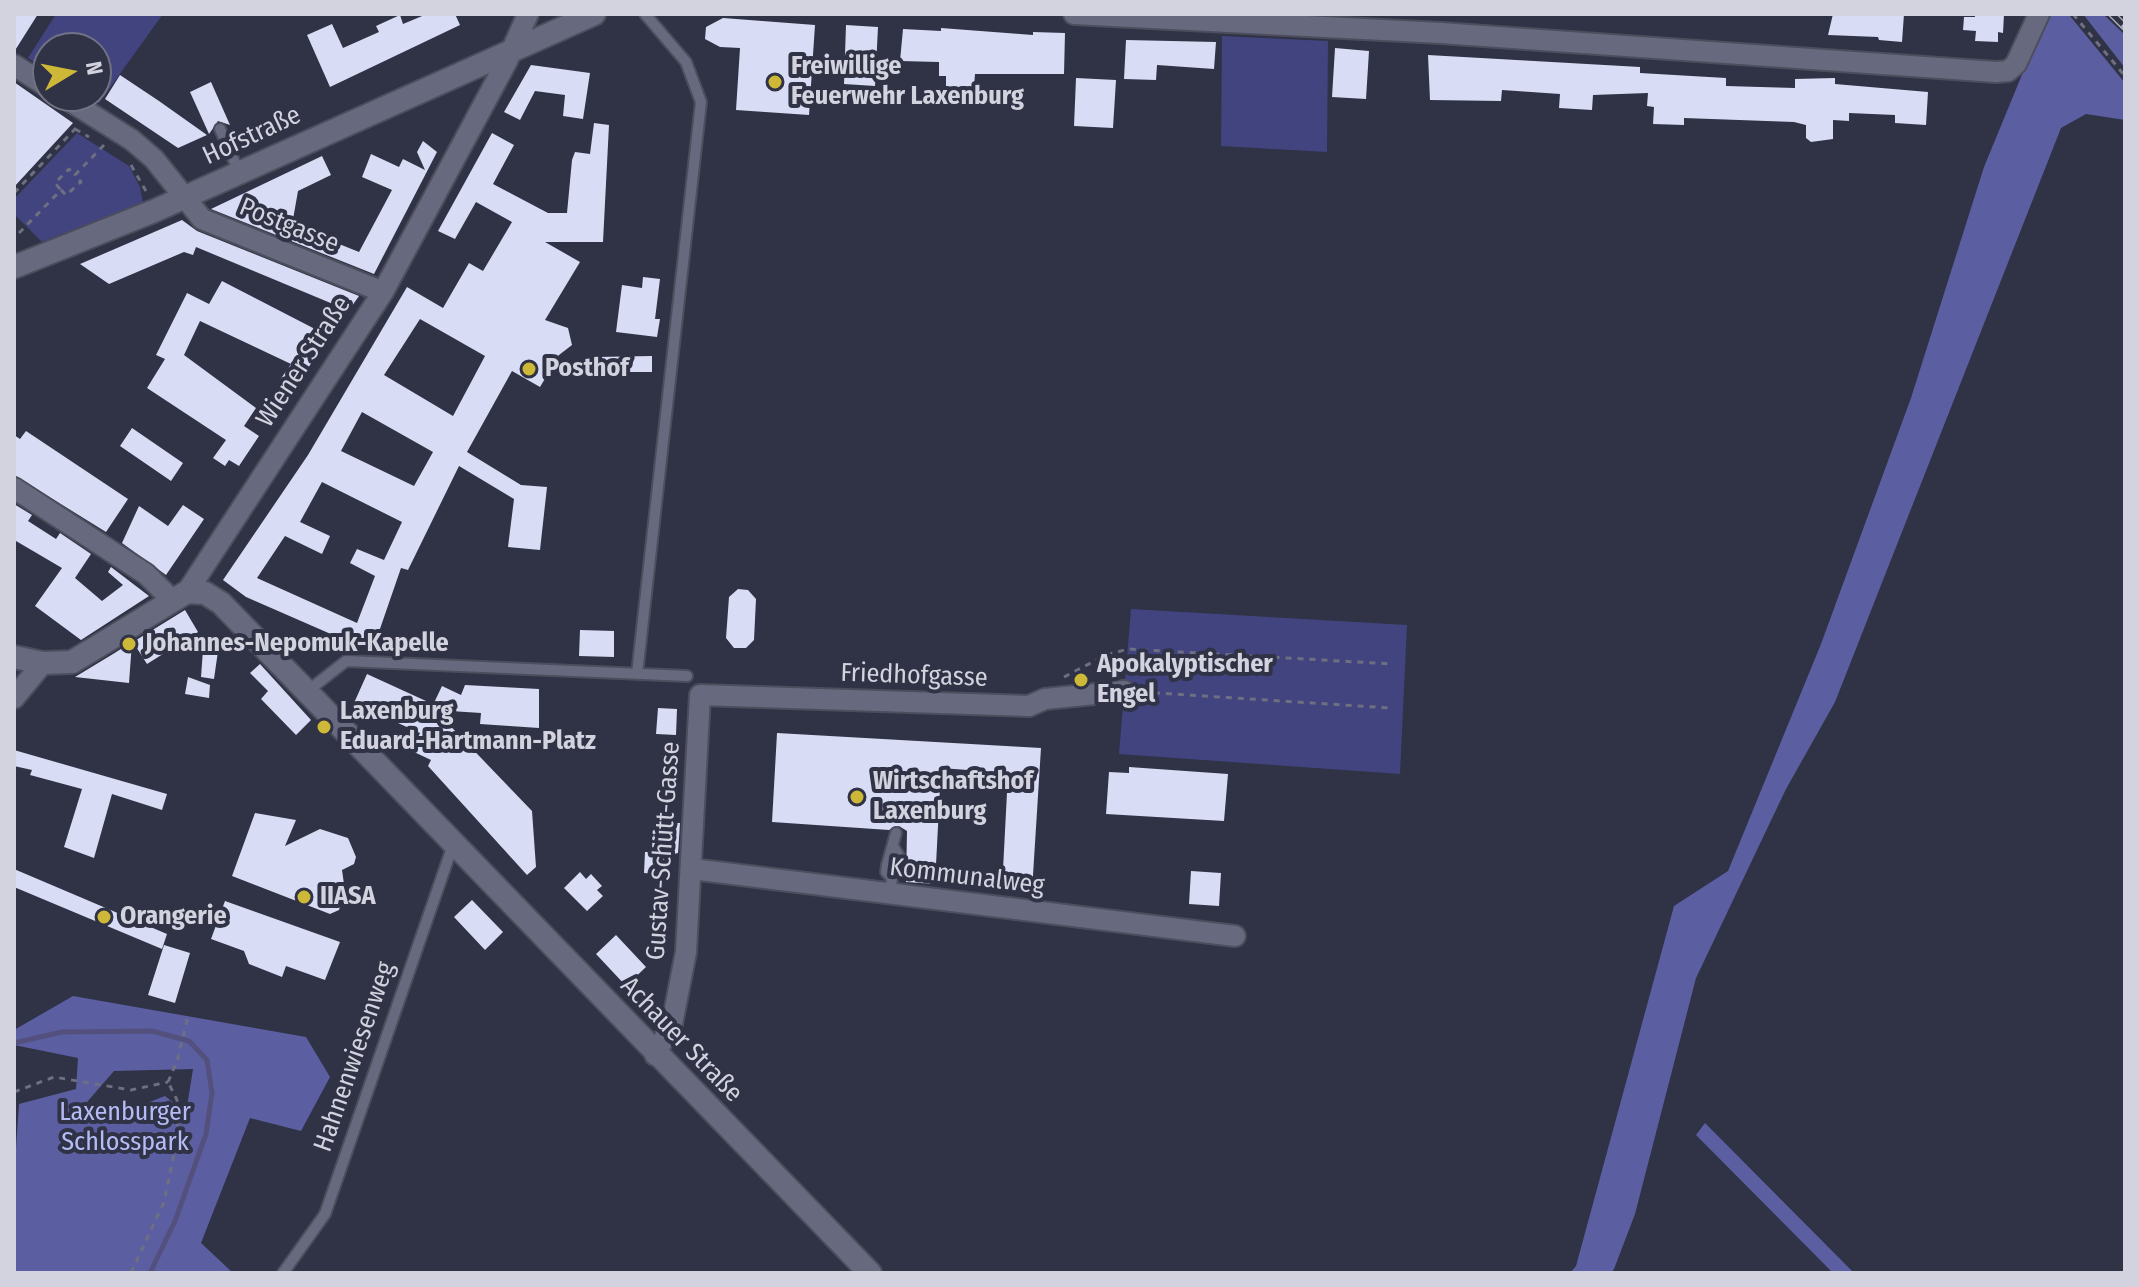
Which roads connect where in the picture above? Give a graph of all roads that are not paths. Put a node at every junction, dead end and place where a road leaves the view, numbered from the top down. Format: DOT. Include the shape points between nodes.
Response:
graph roads {
  1 [pos="528,14"];
  2 [pos="594,14"];
  3 [pos="645,14"];
  4 [pos="1074,14"];
  5 [pos="2039,14"];
  6 [pos="1442,24"];
  7 [pos="511,50"];
  8 [pos="14,65"];
  9 [pos="32,77"];
  10 [pos="87,112"];
  11 [pos="220,129"];
  12 [pos="239,172"];
  13 [pos="185,198"];
  14 [pos="14,267"];
  15 [pos="383,292"];
  16 [pos="14,488"];
  17 [pos="179,596"];
  18 [pos="14,657"];
  19 [pos="43,663"];
  20 [pos="637,674"];
  21 [pos="687,676"];
  22 [pos="309,690"];
  23 [pos="1124,691"];
  24 [pos="700,695"];
  25 [pos="14,698"];
  26 [pos="896,833"];
  27 [pos="453,845"];
  28 [pos="692,869"];
  29 [pos="891,886"];
  30 [pos="1235,936"];
  31 [pos="655,1055"];
  32 [pos="283,1273"];
  33 [pos="870,1273"];
  1 -- 7 [label="street, Wiener Straße"];
  2 -- 7 [label="street"];
  3 -- 20 [label="lane" via="686,62 701,102"];
  4 -- 6 [label="street"];
  5 -- 6 [label="street" via="2016,64 1996,72"];
  7 -- 12 [label="street, Hofstraße"];
  7 -- 15 [label="street, Wiener Straße"];
  8 -- 9 [label="street"];
  10 -- 13 [label="street, Postgasse" via="112,142 154,159"];
  11 -- 12 [label="lane"];
  12 -- 13 [label="street, Hofstraße"];
  13 -- 14 [label="street, Hofstraße"];
  13 -- 15 [label="street, Postgasse" via="202,219"];
  15 -- 17 [label="street, Wiener Straße"];
  16 -- 17 [label="street"];
  17 -- 19 [label="street, Wiener Straße" via="72,662"];
  17 -- 22 [label="street, Achauer Straße" via="205,593 221,603"];
  18 -- 19 [label="street"];
  19 -- 25 [label="street"];
  20 -- 21 [label="lane"];
  20 -- 22 [label="lane" via="346,661"];
  22 -- 27 [label="street, Achauer Straße"];
  23 -- 24 [label="street, Friedhofgasse" via="1045,699 1029,706"];
  24 -- 28 [label="street, Gustav-Schütt-Gasse"];
  26 -- 29 [label="lane" via="886,872"];
  27 -- 31 [label="street, Achauer Straße"];
  27 -- 32 [label="lane, Hahnenwiesenweg" via="325,1214"];
  28 -- 29 [label="street, Kommunalweg"];
  28 -- 31 [label="street, Gustav-Schütt-Gasse" via="675,1010"];
  29 -- 30 [label="street, Kommunalweg"];
  31 -- 33 [label="street, Achauer Straße"];
}
